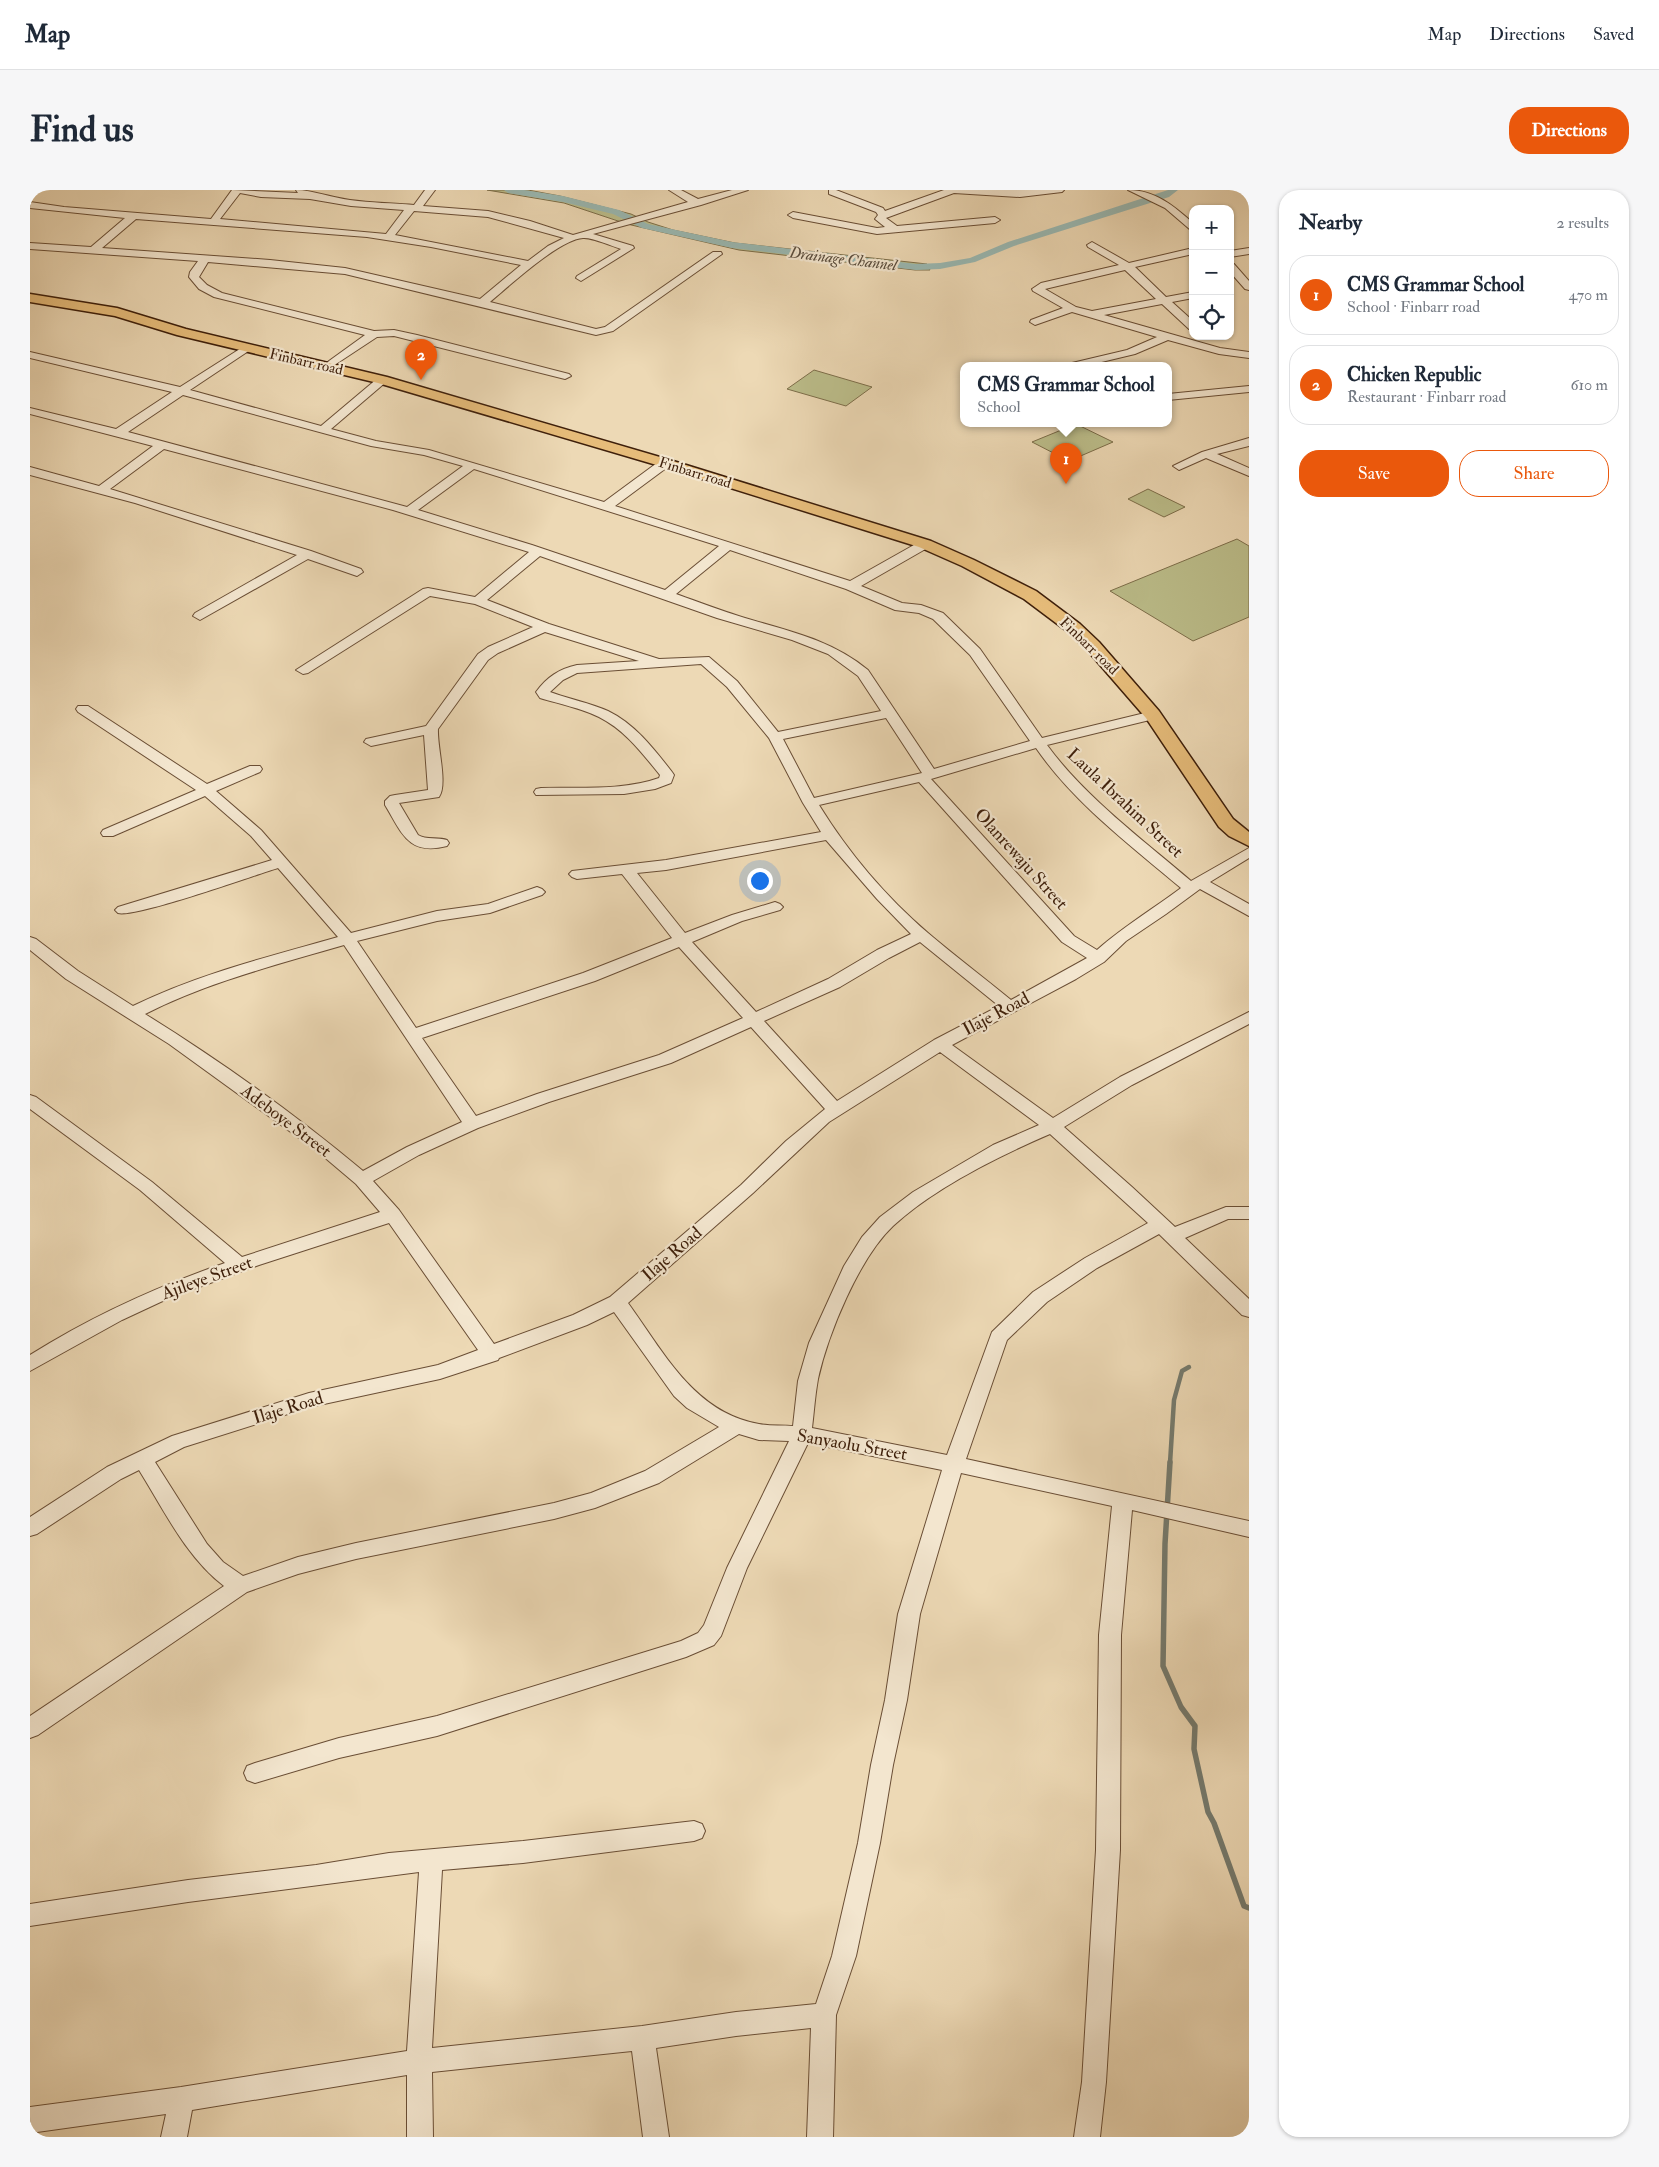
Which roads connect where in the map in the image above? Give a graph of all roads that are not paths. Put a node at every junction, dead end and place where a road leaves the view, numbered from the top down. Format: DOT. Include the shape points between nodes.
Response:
graph roads {
  1 [pos="239,190"];
  2 [pos="301,190"];
  3 [pos="430,190"];
  4 [pos="674,190"];
  5 [pos="743,190"];
  6 [pos="954,190"];
  7 [pos="1059,190"];
  8 [pos="832,192"];
  9 [pos="1139,192"];
  10 [pos="310,196"];
  11 [pos="698,203"];
  12 [pos="30,205"];
  13 [pos="414,208"];
  14 [pos="134,215"];
  15 [pos="793,215"];
  16 [pos="883,215"];
  17 [pos="994,220"];
  18 [pos="214,221"];
  19 [pos="1189,226"];
  20 [pos="896,230"];
  21 [pos="578,236"];
  22 [pos="389,237"];
  23 [pos="1092,245"];
  24 [pos="30,246"];
  25 [pos="94,250"];
  26 [pos="1249,251"];
  27 [pos="1189,252"];
  28 [pos="1234,253"];
  29 [pos="716,254"];
  30 [pos="205,258"];
  31 [pos="529,264"];
  32 [pos="1126,265"];
  33 [pos="1234,270"];
  34 [pos="581,278"];
  35 [pos="1249,287"];
  36 [pos="1237,289"];
  37 [pos="1249,291"];
  38 [pos="30,293"];
  39 [pos="1189,295"];
  40 [pos="30,298"];
  41 [pos="1163,300"];
  42 [pos="482,302"];
  43 [pos="1072,309"];
  44 [pos="1093,314"];
  45 [pos="1035,322"];
  46 [pos="1189,323"];
  47 [pos="374,334"];
  48 [pos="1165,337"];
  49 [pos="1207,340"];
  50 [pos="246,348"];
  51 [pos="1219,352"];
  52 [pos="30,354"];
  53 [pos="1249,355"];
  54 [pos="1089,362"];
  55 [pos="333,363"];
  56 [pos="565,376"];
  57 [pos="382,380"];
  58 [pos="1249,389"];
  59 [pos="182,391"];
  60 [pos="450,396"];
  61 [pos="1172,397"];
  62 [pos="30,410"];
  63 [pos="324,429"];
  64 [pos="120,432"];
  65 [pos="1249,442"];
  66 [pos="162,445"];
  67 [pos="1206,454"];
  68 [pos="665,463"];
  69 [pos="472,466"];
  70 [pos="1179,466"];
  71 [pos="30,471"];
  72 [pos="1249,472"];
  73 [pos="102,489"];
  74 [pos="607,506"];
  75 [pos="409,511"];
  76 [pos="924,544"];
  77 [pos="727,546"];
  78 [pos="537,552"];
  79 [pos="307,554"];
  80 [pos="357,572"];
  81 [pos="851,586"];
  82 [pos="667,595"];
  83 [pos="478,601"];
  84 [pos="200,616"];
  85 [pos="544,626"];
  86 [pos="657,662"];
  87 [pos="303,670"];
  88 [pos="83,709"];
  89 [pos="891,713"];
  90 [pos="1153,715"];
  91 [pos="432,729"];
  92 [pos="776,737"];
  93 [pos="371,742"];
  94 [pos="1038,743"];
  95 [pos="255,770"];
  96 [pos="926,775"];
  97 [pos="206,790"];
  98 [pos="541,792"];
  99 [pos="810,803"];
  100 [pos="1249,828"];
  101 [pos="108,833"];
  102 [pos="830,835"];
  103 [pos="1249,840"];
  104 [pos="442,843"];
  105 [pos="1249,852"];
  106 [pos="282,862"];
  107 [pos="626,869"];
  108 [pos="577,874"];
  109 [pos="1194,885"];
  110 [pos="537,892"];
  111 [pos="775,908"];
  112 [pos="123,910"];
  113 [pos="1249,911"];
  114 [pos="921,935"];
  115 [pos="681,939"];
  116 [pos="347,940"];
  117 [pos="30,942"];
  118 [pos="1098,958"];
  119 [pos="1010,1007"];
  120 [pos="131,1014"];
  121 [pos="753,1020"];
  122 [pos="1247,1021"];
  123 [pos="413,1035"];
  124 [pos="940,1044"];
  125 [pos="30,1102"];
  126 [pos="836,1111"];
  127 [pos="472,1124"];
  128 [pos="1052,1126"];
  129 [pos="362,1180"];
  130 [pos="1249,1213"];
  131 [pos="393,1215"];
  132 [pos="1166,1231"];
  133 [pos="240,1265"];
  134 [pos="616,1302"];
  135 [pos="1249,1310"];
  136 [pos="491,1355"];
  137 [pos="30,1364"];
  138 [pos="737,1426"];
  139 [pos="802,1434"];
  140 [pos="143,1458"];
  141 [pos="954,1464"];
  142 [pos="1131,1503"];
  143 [pos="30,1528"];
  144 [pos="1249,1529"];
  145 [pos="240,1586"];
  146 [pos="30,1728"];
  147 [pos="255,1773"];
  148 [pos="694,1831"];
  149 [pos="431,1860"];
  150 [pos="30,1915"];
  151 [pos="824,2015"];
  152 [pos="642,2038"];
  153 [pos="419,2061"];
  154 [pos="181,2099"];
  155 [pos="30,2120"];
  156 [pos="174,2137"];
  157 [pos="420,2137"];
  158 [pos="656,2137"];
  159 [pos="820,2137"];
  160 [pos="1088,2137"];
  1 -- 10 [label="street"];
  1 -- 18 [label="street"];
  2 -- 10 [label="street"];
  3 -- 13 [label="street"];
  4 -- 11 [label="street"];
  5 -- 11 [label="street"];
  6 -- 7 [label="street" via="998,195"];
  6 -- 16 [label="street"];
  8 -- 16 [label="street" via="880,210"];
  9 -- 19 [label="street" via="1168,206"];
  10 -- 13 [label="street"];
  11 -- 21 [label="street"];
  12 -- 14 [label="street"];
  13 -- 21 [label="street" via="488,214"];
  13 -- 22 [label="street"];
  14 -- 18 [label="street"];
  14 -- 25 [label="street"];
  15 -- 20 [label="street" via="877,231"];
  16 -- 20 [label="street" via="880,218"];
  17 -- 20 [label="street"];
  18 -- 22 [label="street"];
  21 -- 31 [label="street"];
  21 -- 34 [label="street" via="629,248"];
  22 -- 31 [label="street"];
  23 -- 32 [label="street"];
  24 -- 25 [label="street"];
  25 -- 30 [label="street"];
  26 -- 28 [label="street"];
  27 -- 32 [label="street"];
  29 -- 42 [label="street" via="603,332"];
  30 -- 42 [label="street" via="345,271"];
  30 -- 47 [label="street" via="194,277 218,296"];
  31 -- 42 [label="street"];
  32 -- 41 [label="street"];
  32 -- 43 [label="street" via="1045,285 1037,290"];
  33 -- 35 [label="street"];
  36 -- 37 [label="street"];
  38 -- 55 [label="main road, Finbarr road" via="123,308"];
  39 -- 41 [label="street"];
  40 -- 50 [label="main road, Finbarr road" via="117,312"];
  41 -- 44 [label="street"];
  41 -- 46 [label="street"];
  43 -- 44 [label="street"];
  43 -- 45 [label="street"];
  44 -- 48 [label="street"];
  47 -- 55 [label="street"];
  47 -- 56 [label="street" via="403,334"];
  48 -- 51 [label="street"];
  48 -- 54 [label="street" via="1131,352"];
  49 -- 51 [label="street"];
  50 -- 57 [label="main road, Finbarr road"];
  50 -- 59 [label="street"];
  51 -- 53 [label="street"];
  52 -- 59 [label="street, Laula Ibrahim Street"];
  55 -- 60 [label="main road, Finbarr road"];
  57 -- 60 [label="main road, Finbarr road"];
  57 -- 63 [label="street"];
  58 -- 61 [label="street"];
  59 -- 63 [label="street, Laula Ibrahim Street"];
  59 -- 64 [label="street"];
  60 -- 68 [label="main road, Finbarr road"];
  60 -- 100 [label="main road, Finbarr road" via="670,458 941,542 1005,572 1056,603 1104,645 1162,715 1224,801"];
  62 -- 64 [label="street, Olanrewaju Street"];
  63 -- 69 [label="street, Laula Ibrahim Street"];
  64 -- 66 [label="street, Olanrewaju Street"];
  65 -- 67 [label="street"];
  66 -- 73 [label="street"];
  66 -- 75 [label="street, Olanrewaju Street"];
  67 -- 70 [label="street"];
  67 -- 72 [label="street"];
  68 -- 74 [label="street"];
  68 -- 76 [label="main road, Finbarr road"];
  69 -- 74 [label="street, Laula Ibrahim Street"];
  69 -- 75 [label="street"];
  71 -- 73 [label="street"];
  73 -- 79 [label="street"];
  74 -- 77 [label="street, Laula Ibrahim Street"];
  75 -- 78 [label="street, Olanrewaju Street"];
  76 -- 81 [label="street"];
  76 -- 90 [label="main road, Finbarr road" via="968,562 1021,590 1060,617 1093,646"];
  77 -- 81 [label="street, Laula Ibrahim Street"];
  77 -- 82 [label="street"];
  78 -- 82 [label="street, Olanrewaju Street"];
  78 -- 83 [label="street"];
  79 -- 80 [label="street"];
  79 -- 84 [label="street"];
  81 -- 94 [label="street, Laula Ibrahim Street" via="900,607 921,609 938,616 975,652"];
  82 -- 89 [label="street, Olanrewaju Street" via="756,627 824,646 856,665"];
  83 -- 85 [label="street"];
  83 -- 87 [label="street" via="428,592"];
  85 -- 86 [label="street"];
  85 -- 91 [label="street" via="483,657"];
  86 -- 92 [label="street" via="709,662"];
  86 -- 98 [label="street" via="566,672 548,684 543,692 599,712 623,726 667,775 666,780 647,786 597,791"];
  88 -- 97 [label="street"];
  89 -- 92 [label="street"];
  89 -- 96 [label="street, Olanrewaju Street"];
  90 -- 94 [label="street"];
  90 -- 103 [label="main road, Finbarr road" via="1226,823"];
  91 -- 93 [label="street"];
  91 -- 104 [label="street" via="434,794 395,799 392,805 412,838 418,842"];
  92 -- 99 [label="street"];
  94 -- 96 [label="street"];
  94 -- 109 [label="street, Laula Ibrahim Street" via="1065,776 1126,834"];
  95 -- 97 [label="street"];
  96 -- 99 [label="street"];
  96 -- 118 [label="street, Olanrewaju Street" via="1068,939"];
  97 -- 101 [label="street"];
  97 -- 106 [label="street" via="256,833"];
  99 -- 102 [label="street"];
  102 -- 107 [label="street" via="666,865"];
  102 -- 114 [label="street" via="882,896"];
  105 -- 109 [label="street, Ilaje Road"];
  106 -- 112 [label="street"];
  106 -- 116 [label="street"];
  107 -- 108 [label="street"];
  107 -- 115 [label="street"];
  109 -- 113 [label="street, Laula Ibrahim Street"];
  109 -- 118 [label="street, Ilaje Road" via="1120,938"];
  110 -- 116 [label="street" via="490,908 437,916"];
  111 -- 115 [label="street"];
  114 -- 119 [label="street"];
  114 -- 121 [label="street" via="834,983"];
  115 -- 121 [label="street"];
  115 -- 123 [label="street" via="589,977"];
  116 -- 120 [label="street" via="208,980 173,992"];
  116 -- 123 [label="street"];
  117 -- 120 [label="street, Adeboye Street"];
  118 -- 119 [label="street, Ilaje Road"];
  119 -- 124 [label="street, Ilaje Road"];
  120 -- 129 [label="street, Adeboye Street" via="175,1040"];
  121 -- 126 [label="street"];
  121 -- 127 [label="street" via="665,1058"];
  122 -- 128 [label="street" via="1126,1080"];
  123 -- 127 [label="street"];
  124 -- 126 [label="street, Ilaje Road"];
  124 -- 128 [label="street"];
  125 -- 133 [label="street" via="146,1186"];
  126 -- 134 [label="street, Ilaje Road" via="792,1145 747,1189"];
  127 -- 129 [label="street" via="413,1151"];
  128 -- 132 [label="street"];
  128 -- 139 [label="street" via="999,1149 919,1196 886,1222 868,1242 853,1266 818,1343 808,1381"];
  129 -- 131 [label="street, Adeboye Street"];
  130 -- 132 [label="street" via="1226,1213"];
  131 -- 133 [label="street, Ajileye Street"];
  131 -- 136 [label="street, Adeboye Street"];
  132 -- 135 [label="street"];
  132 -- 141 [label="street" via="1091,1263 1040,1297 999,1338"];
  133 -- 137 [label="street, Ajileye Street" via="129,1309 50,1350"];
  134 -- 136 [label="street, Ilaje Road" via="580,1320"];
  134 -- 138 [label="street, Sanyaolu Street" via="681,1391 709,1414"];
  136 -- 140 [label="street, Ilaje Road" via="440,1372 309,1400 216,1432 179,1441"];
  138 -- 139 [label="street, Sanyaolu Street" via="760,1432"];
  138 -- 145 [label="street" via="652,1477 595,1500 356,1551"];
  139 -- 141 [label="street, Sanyaolu Street"];
  139 -- 147 [label="street" via="706,1639 437,1726 339,1748"];
  140 -- 143 [label="street, Ilaje Road" via="114,1473"];
  140 -- 145 [label="street" via="200,1550 216,1568"];
  141 -- 142 [label="street, Sanyaolu Street"];
  141 -- 151 [label="street" via="908,1614 896,1700 869,1843 844,1956"];
  142 -- 144 [label="street, Sanyaolu Street"];
  142 -- 160 [label="street" via="1110,1635 1108,1850"];
  145 -- 146 [label="street"];
  148 -- 149 [label="street"];
  149 -- 150 [label="street"];
  149 -- 153 [label="street"];
  151 -- 152 [label="street"];
  151 -- 159 [label="street"];
  152 -- 153 [label="street"];
  152 -- 158 [label="street"];
  153 -- 154 [label="street"];
  153 -- 157 [label="street"];
  154 -- 155 [label="street"];
  154 -- 156 [label="street"];
}
